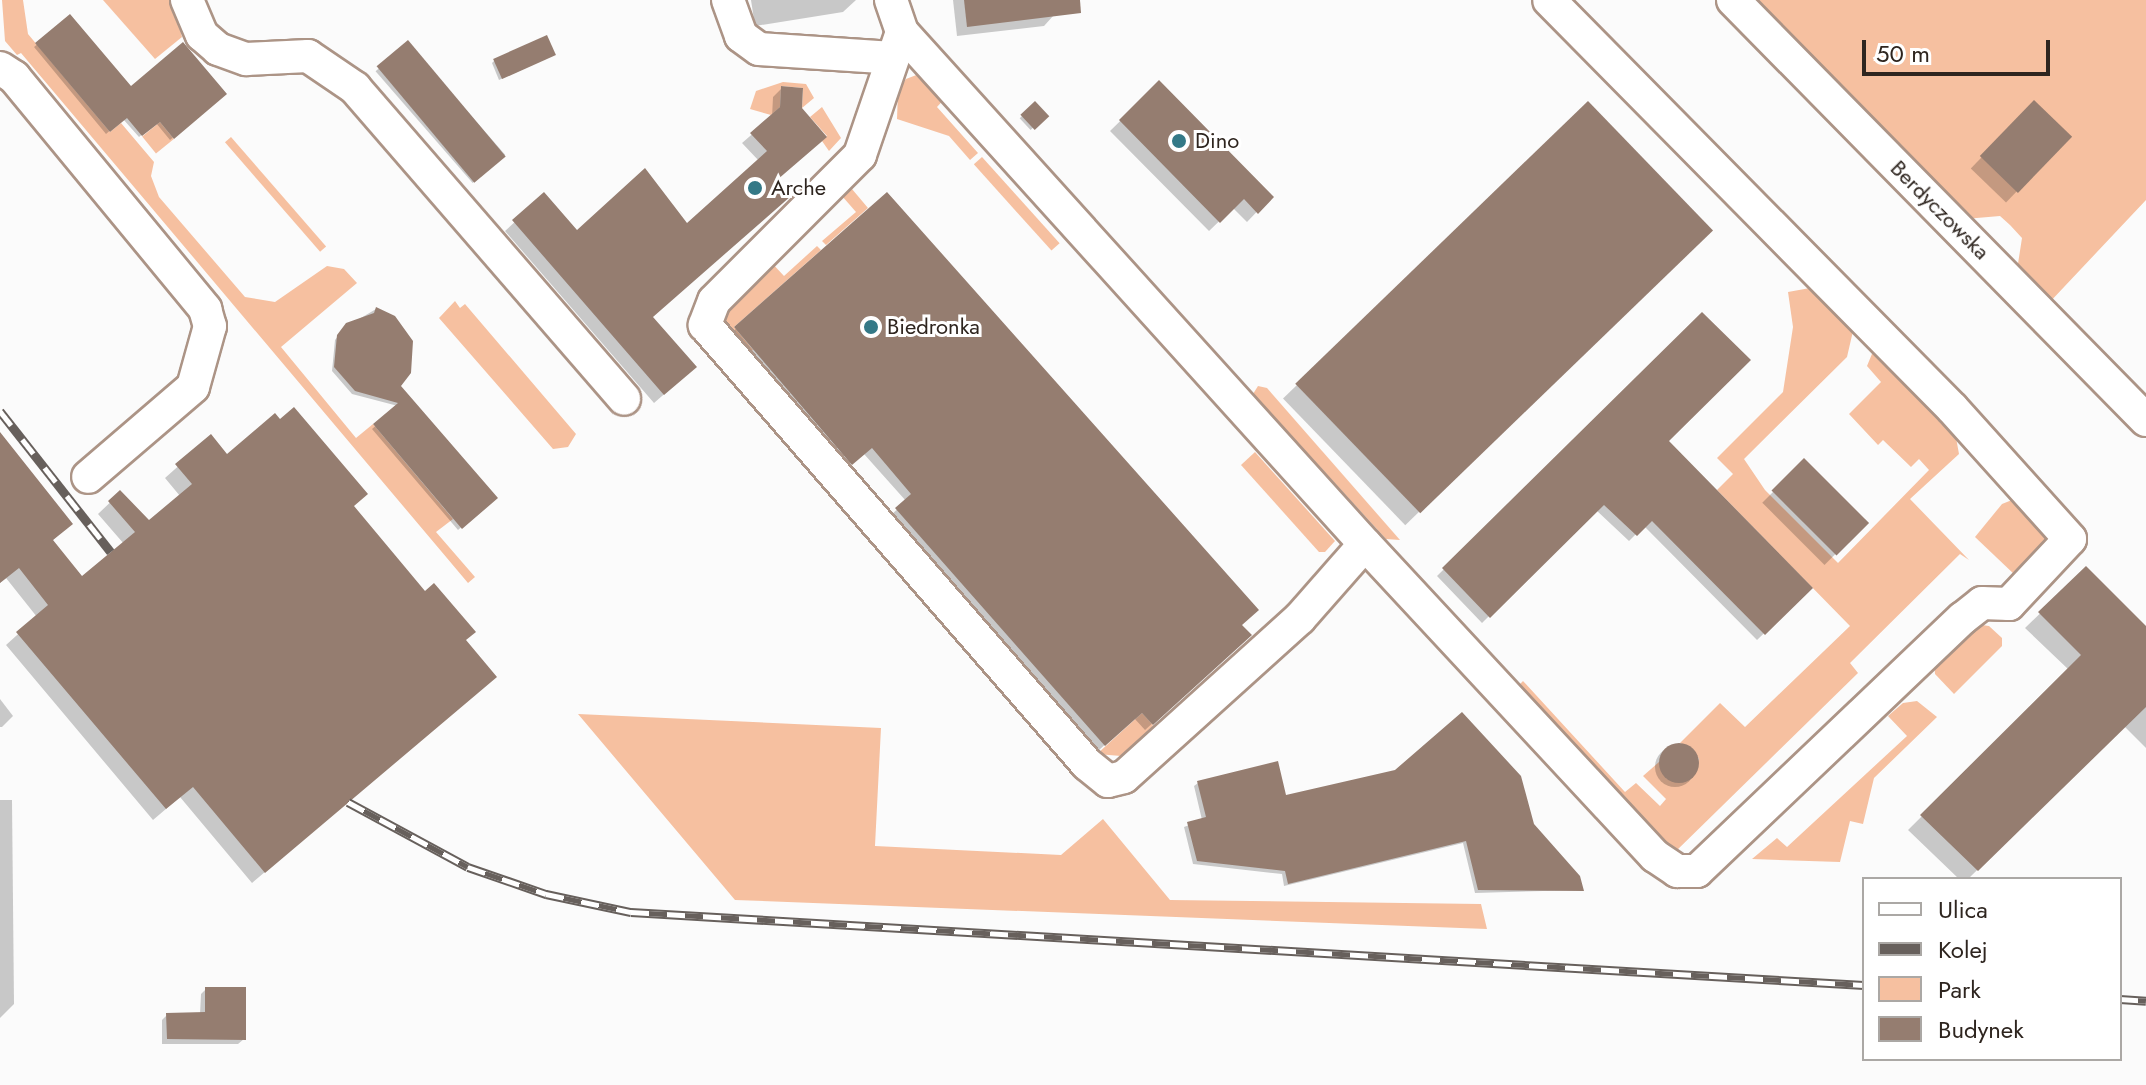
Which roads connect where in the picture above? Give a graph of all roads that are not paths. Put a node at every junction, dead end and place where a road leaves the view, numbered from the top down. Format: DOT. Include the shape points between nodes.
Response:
graph roads {
  1 [pos="187,0"];
  2 [pos="728,0"];
  3 [pos="891,0"];
  4 [pos="1549,0"];
  5 [pos="1733,0"];
  6 [pos="897,45"];
  7 [pos="0,68"];
  8 [pos="624,399"];
  9 [pos="2146,420"];
  10 [pos="88,477"];
  11 [pos="1365,544"];
  1 -- 8 [label="street" via="202,35 218,49 246,59 308,56 355,88"];
  2 -- 6 [label="street" via="741,36 759,49"];
  3 -- 6 [label="street"];
  4 -- 11 [label="street" via="1952,408 1969,433 2068,533 2067,547 2009,604 1982,603 1963,618 1697,871 1677,871 1655,856"];
  5 -- 9 [label="street, Berdyczowska"];
  6 -- 11 [label="street"];
  6 -- 11 [label="street" via="860,155 714,301 705,325 1087,764 1108,781 1124,777 1300,618"];
  7 -- 10 [label="street" via="14,77 205,309 210,326 193,387"];
}
